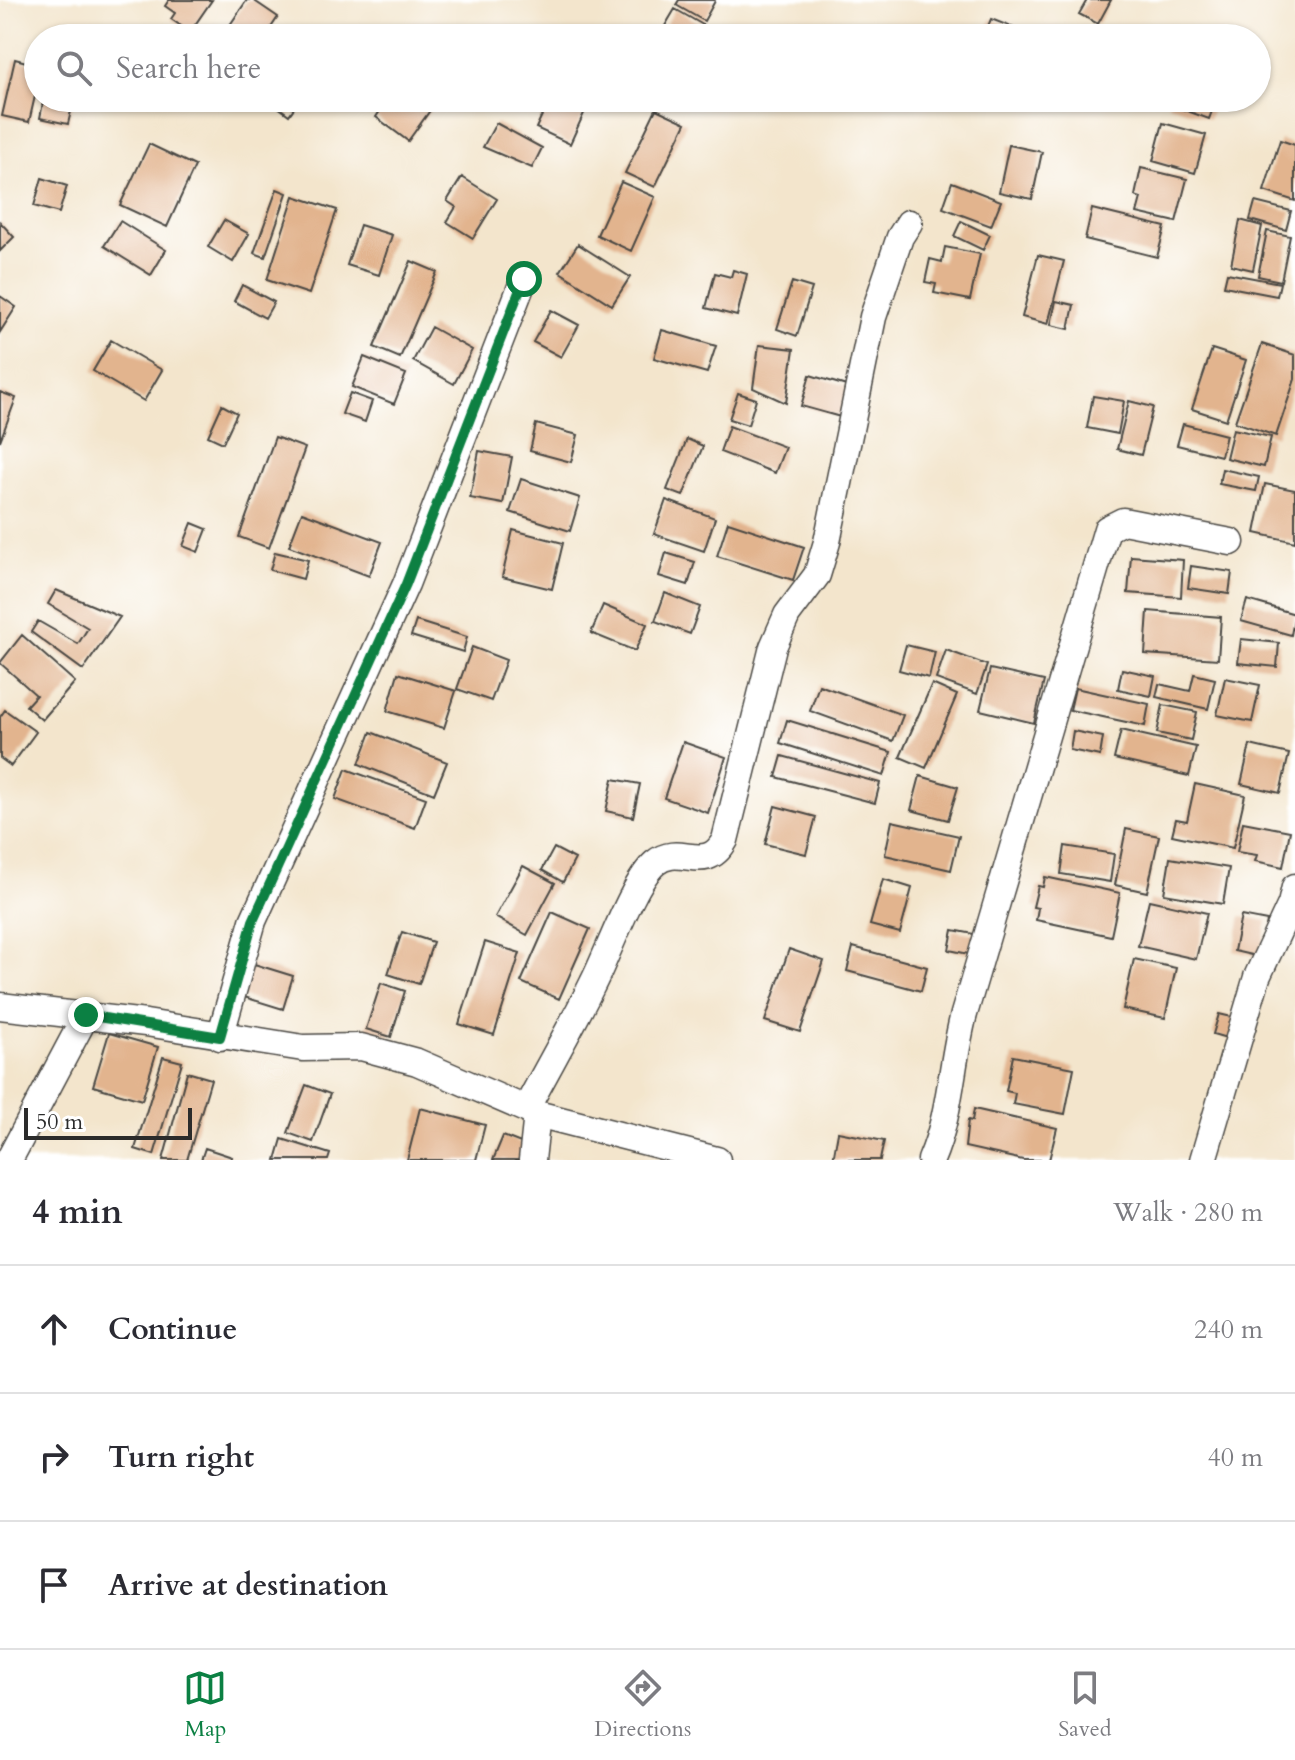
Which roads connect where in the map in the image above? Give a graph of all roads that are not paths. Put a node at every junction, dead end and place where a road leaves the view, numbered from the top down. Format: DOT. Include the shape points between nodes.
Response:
graph roads {
  1 [pos="909,223"];
  2 [pos="524,279"];
  3 [pos="1231,542"];
  4 [pos="1295,887"];
  5 [pos="0,1006"];
  6 [pos="86,1015"];
  7 [pos="220,1037"];
  8 [pos="531,1112"];
  9 [pos="9,1160"];
  10 [pos="532,1160"];
  11 [pos="717,1160"];
  12 [pos="931,1160"];
  13 [pos="1203,1160"];
  1 -- 8 [label="street" via="873,317 824,553 817,575 787,615 773,647 725,840 718,853 707,858 668,856 643,878"];
  2 -- 7 [label="street" via="406,584 253,921"];
  3 -- 12 [label="street" via="1123,521 1107,529 954,1049 943,1133"];
  4 -- 13 [label="street" via="1257,977"];
  5 -- 6 [label="street"];
  6 -- 7 [label="street"];
  6 -- 9 [label="street"];
  7 -- 8 [label="street" via="303,1048 361,1047 417,1062"];
  8 -- 10 [label="street"];
  8 -- 11 [label="street"];
}
